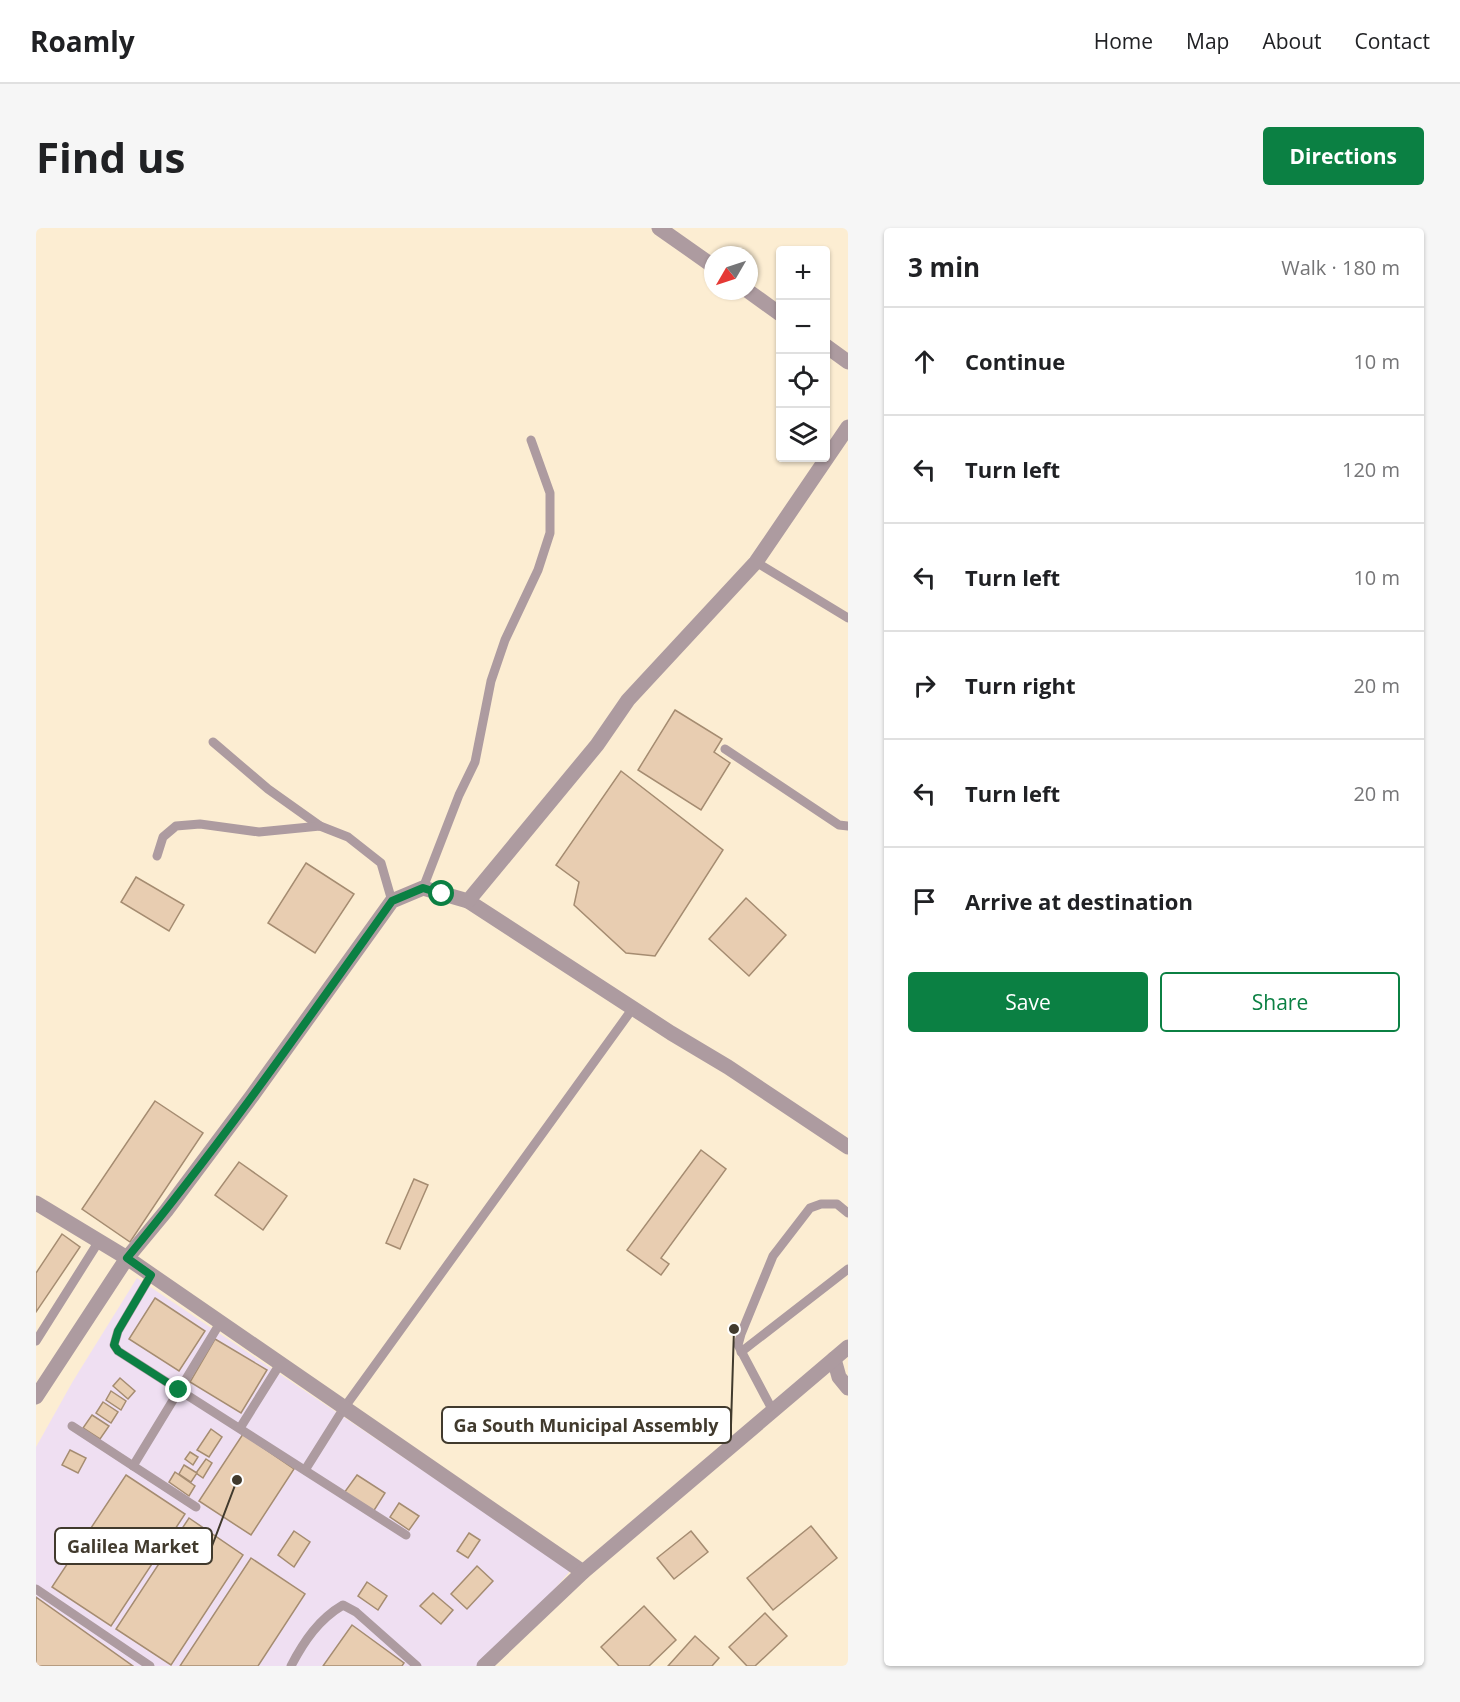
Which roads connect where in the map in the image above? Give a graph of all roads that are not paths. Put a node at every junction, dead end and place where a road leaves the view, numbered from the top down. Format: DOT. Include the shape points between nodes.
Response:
graph roads {
  1 [pos="659,228"];
  2 [pos="704,260"];
  3 [pos="758,298"];
  4 [pos="776,311"];
  5 [pos="830,349"];
  6 [pos="848,362"];
  7 [pos="848,427"];
  8 [pos="531,440"];
  9 [pos="756,562"];
  10 [pos="848,618"];
  11 [pos="213,742"];
  12 [pos="725,749"];
  13 [pos="320,826"];
  14 [pos="848,826"];
  15 [pos="157,856"];
  16 [pos="423,888"];
  17 [pos="392,901"];
  18 [pos="468,902"];
  19 [pos="633,1008"];
  20 [pos="848,1147"];
  21 [pos="36,1203"];
  22 [pos="848,1213"];
  23 [pos="99,1241"];
  24 [pos="127,1258"];
  25 [pos="848,1269"];
  26 [pos="151,1275"];
  27 [pos="220,1323"];
  28 [pos="36,1341"];
  29 [pos="848,1347"];
  30 [pos="741,1352"];
  31 [pos="834,1359"];
  32 [pos="280,1364"];
  33 [pos="848,1388"];
  34 [pos="179,1390"];
  35 [pos="36,1397"];
  36 [pos="344,1408"];
  37 [pos="773,1410"];
  38 [pos="72,1426"];
  39 [pos="240,1428"];
  40 [pos="133,1466"];
  41 [pos="305,1470"];
  42 [pos="196,1507"];
  43 [pos="406,1535"];
  44 [pos="583,1572"];
  45 [pos="36,1588"];
  46 [pos="150,1666"];
  47 [pos="291,1666"];
  48 [pos="417,1666"];
  49 [pos="484,1666"];
  1 -- 2 [label="street"];
  3 -- 4 [label="street"];
  5 -- 6 [label="street"];
  7 -- 9 [label="street"];
  8 -- 16 [label="lane" via="550,493 550,533 538,570 505,640 475,762"];
  9 -- 10 [label="lane"];
  9 -- 18 [label="street" via="628,700 591,753"];
  11 -- 13 [label="lane" via="268,789"];
  12 -- 14 [label="lane" via="839,825"];
  13 -- 15 [label="lane" via="259,832 200,824 176,826 163,837"];
  13 -- 17 [label="lane" via="348,837 381,863"];
  16 -- 17 [label="street"];
  16 -- 18 [label="street"];
  17 -- 24 [label="street" via="252,1096"];
  18 -- 19 [label="street"];
  19 -- 20 [label="street"];
  19 -- 36 [label="lane"];
  21 -- 23 [label="street"];
  22 -- 30 [label="lane" via="837,1204 810,1208 781,1244 741,1334"];
  23 -- 24 [label="street"];
  23 -- 28 [label="lane"];
  24 -- 26 [label="street"];
  24 -- 35 [label="street"];
  25 -- 30 [label="lane"];
  26 -- 27 [label="street"];
  26 -- 34 [label="lane" via="118,1331 114,1345"];
  27 -- 32 [label="street"];
  27 -- 34 [label="lane"];
  29 -- 31 [label="street"];
  30 -- 37 [label="lane"];
  31 -- 33 [label="street" via="839,1377"];
  31 -- 37 [label="street"];
  32 -- 36 [label="street"];
  32 -- 39 [label="lane"];
  34 -- 39 [label="lane"];
  34 -- 40 [label="lane"];
  36 -- 41 [label="lane"];
  36 -- 44 [label="street"];
  37 -- 44 [label="street"];
  38 -- 40 [label="lane"];
  39 -- 41 [label="lane"];
  40 -- 42 [label="lane"];
  41 -- 43 [label="lane"];
  44 -- 49 [label="street"];
  45 -- 46 [label="lane"];
  47 -- 48 [label="lane" via="301,1646 327,1614 343,1605"];
}
